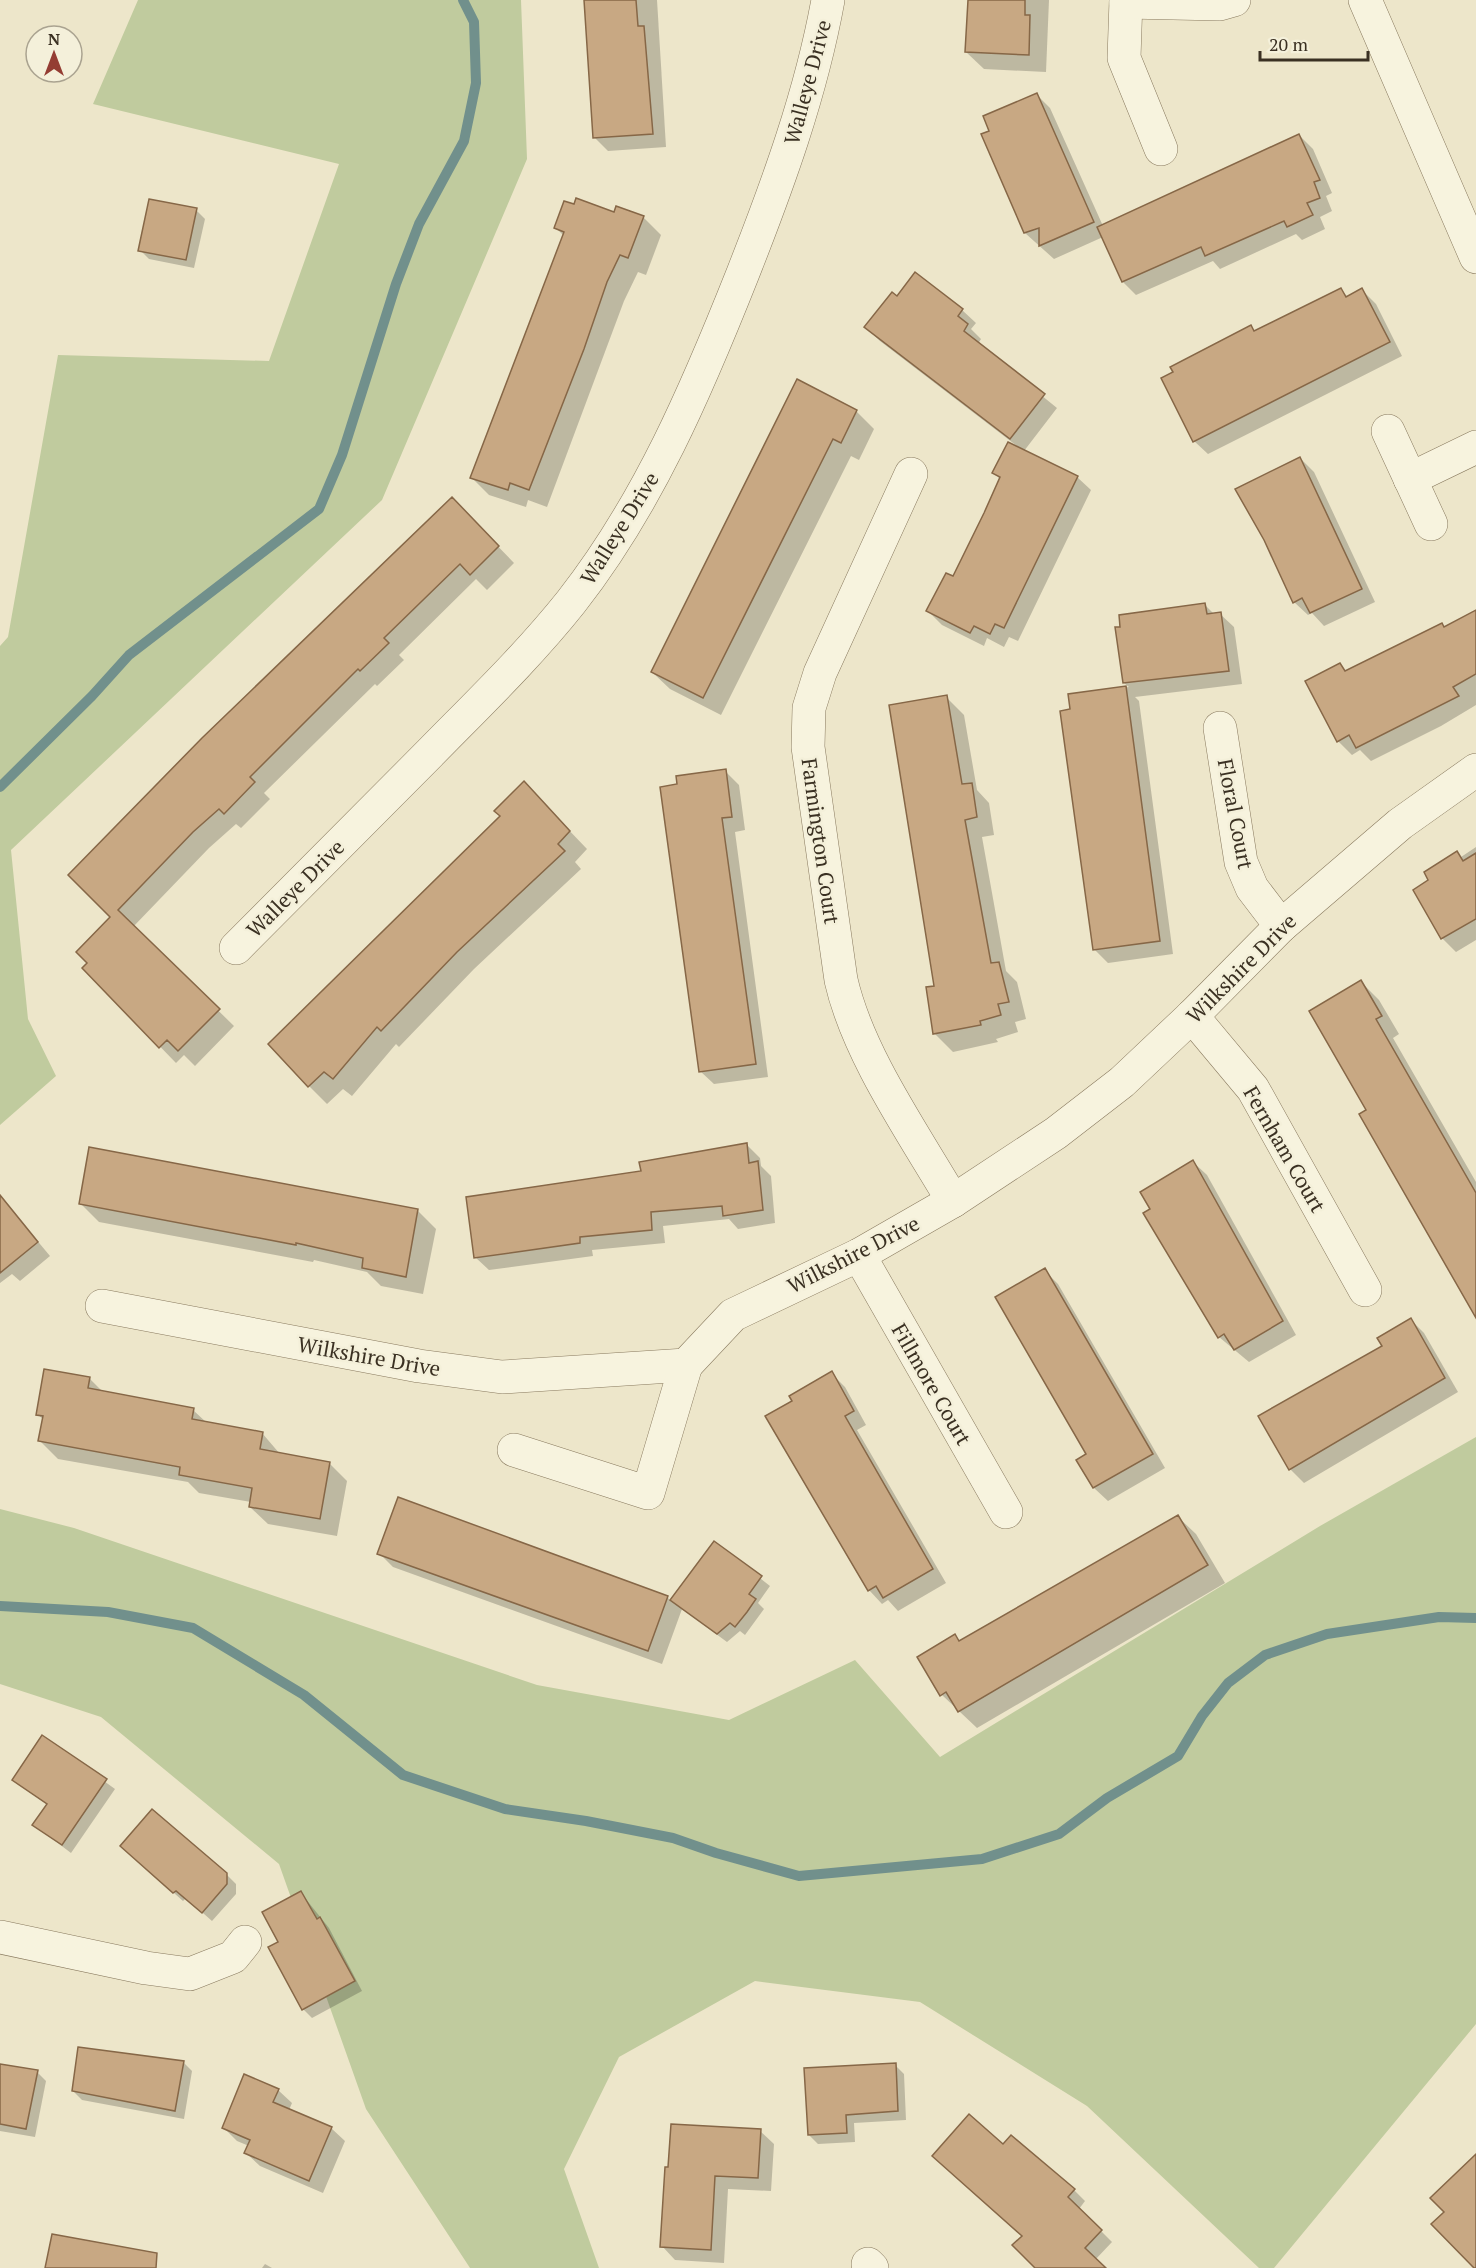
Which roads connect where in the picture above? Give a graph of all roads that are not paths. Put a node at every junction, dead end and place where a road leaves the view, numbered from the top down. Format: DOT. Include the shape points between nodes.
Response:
graph roads {
  1 [pos="828,0"];
  2 [pos="1234,0"];
  3 [pos="1365,0"];
  4 [pos="1126,1"];
  5 [pos="1161,149"];
  6 [pos="1476,257"];
  7 [pos="1388,431"];
  8 [pos="1476,447"];
  9 [pos="911,474"];
  10 [pos="1410,479"];
  11 [pos="1431,524"];
  12 [pos="1221,728"];
  13 [pos="1476,770"];
  14 [pos="1281,926"];
  15 [pos="236,948"];
  16 [pos="1192,1017"];
  17 [pos="953,1201"];
  18 [pos="859,1255"];
  19 [pos="1365,1290"];
  20 [pos="102,1306"];
  21 [pos="686,1365"];
  22 [pos="514,1450"];
  23 [pos="1006,1512"];
  24 [pos="0,1937"];
  25 [pos="245,1942"];
  1 -- 15 [label="street, Walleye Drive" via="789,152 755,243 667,450 621,530 571,602 512,669"];
  2 -- 4 [label="street" via="1220,4"];
  3 -- 6 [label="street"];
  4 -- 5 [label="street" via="1124,58"];
  7 -- 10 [label="street"];
  8 -- 10 [label="street"];
  9 -- 17 [label="street, Farmington Court" via="820,672 809,708 808,747 848,1014"];
  10 -- 11 [label="street"];
  12 -- 14 [label="street, Floral Court" via="1241,862 1252,888"];
  13 -- 14 [label="street, Wilkshire Drive" via="1400,824"];
  14 -- 16 [label="street, Wilkshire Drive"];
  16 -- 17 [label="street, Wilkshire Drive" via="1113,1090"];
  16 -- 19 [label="street, Fernham Court" via="1253,1089"];
  17 -- 18 [label="street, Wilkshire Drive"];
  18 -- 21 [label="street, Wilkshire Drive" via="733,1315"];
  18 -- 23 [label="street, Fillmore Court"];
  20 -- 21 [label="street, Wilkshire Drive" via="419,1366 502,1377"];
  21 -- 22 [label="street" via="648,1493"];
  24 -- 25 [label="street" via="190,1974 233,1957"];
}
